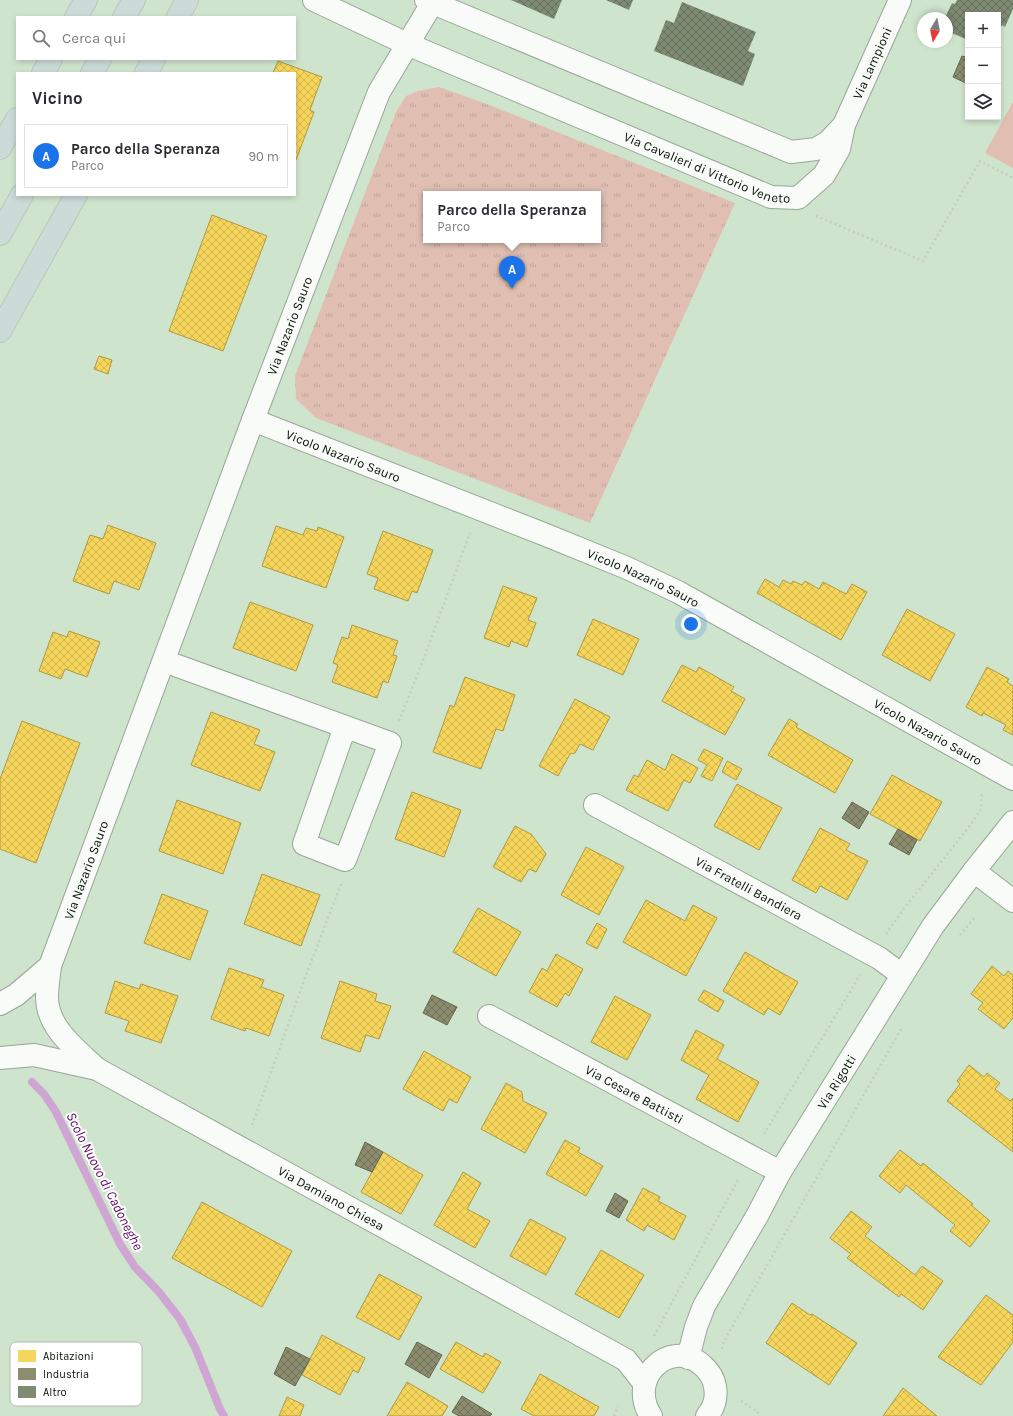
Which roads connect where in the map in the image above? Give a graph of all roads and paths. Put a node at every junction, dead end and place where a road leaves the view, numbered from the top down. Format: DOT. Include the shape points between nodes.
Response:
graph roads {
  1 [pos="86,0"];
  2 [pos="134,0"];
  3 [pos="187,0"];
  4 [pos="314,0"];
  5 [pos="900,0"];
  6 [pos="431,1"];
  7 [pos="77,16"];
  8 [pos="125,16"];
  9 [pos="179,16"];
  10 [pos="407,44"];
  11 [pos="51,60"];
  12 [pos="99,60"];
  13 [pos="153,60"];
  14 [pos="44,72"];
  15 [pos="93,72"];
  16 [pos="147,72"];
  17 [pos="16,120"];
  18 [pos="844,125"];
  19 [pos="0,148"];
  20 [pos="1013,178"];
  21 [pos="21,196"];
  22 [pos="75,196"];
  23 [pos="798,198"];
  24 [pos="0,234"];
  25 [pos="0,331"];
  26 [pos="253,420"];
  27 [pos="480,509"];
  28 [pos="164,661"];
  29 [pos="345,727"];
  30 [pos="390,744"];
  31 [pos="1013,779"];
  32 [pos="981,784"];
  33 [pos="595,805"];
  34 [pos="1013,822"];
  35 [pos="345,860"];
  36 [pos="974,870"];
  37 [pos="1013,901"];
  38 [pos="976,916"];
  39 [pos="960,937"];
  40 [pos="872,954"];
  41 [pos="50,966"];
  42 [pos="902,975"];
  43 [pos="0,1004"];
  44 [pos="489,1016"];
  45 [pos="904,1025"];
  46 [pos="0,1058"];
  47 [pos="97,1069"];
  48 [pos="244,1150"];
  49 [pos="751,1156"];
  50 [pos="780,1172"];
  51 [pos="652,1340"];
  52 [pos="723,1351"];
  53 [pos="688,1358"];
  54 [pos="644,1383"];
  55 [pos="739,1394"];
  56 [pos="711,1415"];
  57 [pos="651,1416"];
  58 [pos="756,1416"];
  1 -- 7 [label="highway"];
  2 -- 8 [label="highway"];
  3 -- 9 [label="highway"];
  4 -- 10 [label="street, Via Cavalieri di Vittorio Veneto"];
  5 -- 18 [label="street, Via Lampioni"];
  6 -- 10 [label="street, Via Nazario Sauro"];
  6 -- 18 [label="street" via="791,152 816,149 828,142"];
  10 -- 23 [label="street, Via Cavalieri di Vittorio Veneto" via="771,197"];
  10 -- 26 [label="street, Via Nazario Sauro" via="379,92"];
  11 -- 14 [label="highway"];
  12 -- 15 [label="highway"];
  13 -- 16 [label="highway"];
  17 -- 19 [label="highway"];
  18 -- 23 [label="street, Via Cavalieri di Vittorio Veneto" via="839,148 824,175"];
  20 -- 23 [label="path" via="980,161 923,261 807,212"];
  21 -- 24 [label="highway"];
  22 -- 25 [label="highway"];
  26 -- 27 [label="street, Vicolo Nazario Sauro"];
  26 -- 28 [label="street, Via Nazario Sauro"];
  27 -- 30 [label="path"];
  27 -- 31 [label="street, Vicolo Nazario Sauro" via="627,568 678,592"];
  28 -- 29 [label="street"];
  28 -- 41 [label="street, Via Nazario Sauro"];
  29 -- 30 [label="street"];
  29 -- 35 [label="street" via="304,844"];
  30 -- 35 [label="street"];
  32 -- 40 [label="path" via="983,795 980,809 969,827 906,906"];
  33 -- 40 [label="street, Via Fratelli Bandiera"];
  34 -- 36 [label="street, Via Rigotti"];
  35 -- 48 [label="path" via="345,874"];
  36 -- 37 [label="street"];
  36 -- 42 [label="street, Via Rigotti" via="933,926"];
  38 -- 39 [label="path"];
  40 -- 42 [label="street, Via Fratelli Bandiera"];
  40 -- 49 [label="path"];
  41 -- 43 [label="street" via="16,995"];
  41 -- 47 [label="street, Via Nazario Sauro" via="47,998 51,1019 63,1036"];
  42 -- 50 [label="street, Via Rigotti"];
  44 -- 49 [label="street, Via Cesare Battisti"];
  45 -- 52 [label="path" via="728,1334 722,1346"];
  46 -- 47 [label="street, Via Damiano Chiesa" via="34,1054"];
  47 -- 48 [label="street, Via Damiano Chiesa"];
  48 -- 54 [label="street, Via Damiano Chiesa" via="626,1360"];
  49 -- 50 [label="street, Via Cesare Battisti"];
  49 -- 51 [label="path"];
  50 -- 53 [label="street, Via Rigotti" via="704,1306"];
  53 -- 54 [label="street" via="677,1356 666,1359 656,1365"];
  53 -- 56 [label="street" via="705,1367 713,1379 716,1394"];
  54 -- 57 [label="street" via="643,1401"];
  55 -- 58 [label="path" via="741,1402 758,1412"];
}
